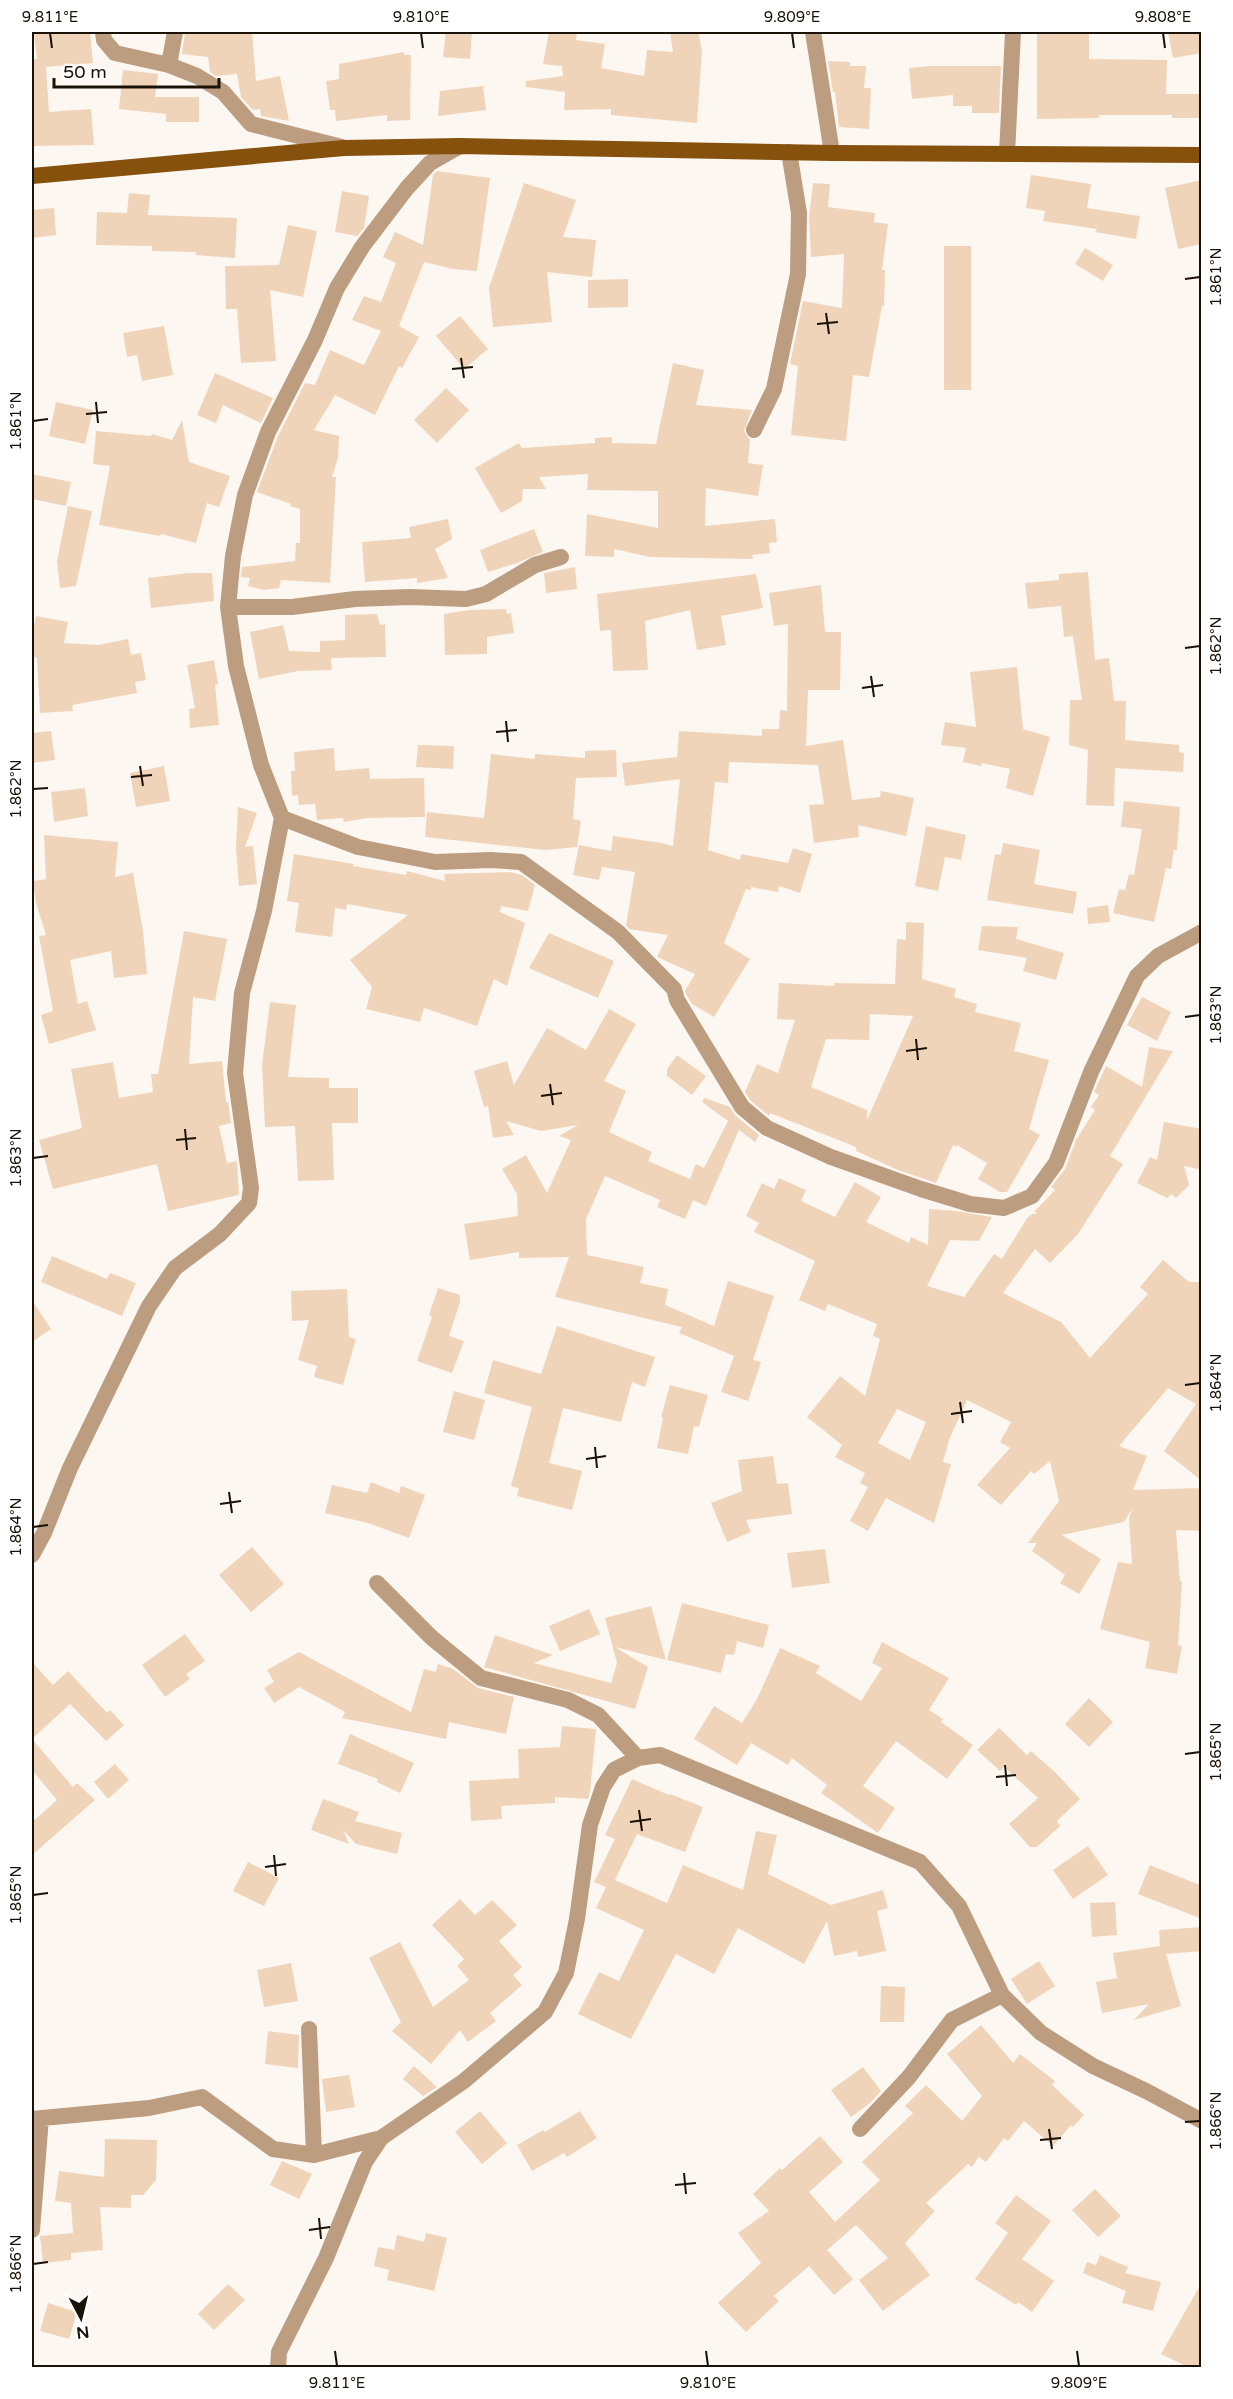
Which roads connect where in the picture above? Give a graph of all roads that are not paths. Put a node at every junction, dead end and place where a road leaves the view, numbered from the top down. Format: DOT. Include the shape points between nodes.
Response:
graph roads {
  1 [pos="103,32"];
  2 [pos="175,32"];
  3 [pos="813,32"];
  4 [pos="1013,32"];
  5 [pos="169,65"];
  6 [pos="460,146"];
  7 [pos="344,148"];
  8 [pos="789,152"];
  9 [pos="832,153"];
  10 [pos="1007,154"];
  11 [pos="1202,155"];
  12 [pos="32,176"];
  13 [pos="754,430"];
  14 [pos="561,557"];
  15 [pos="228,607"];
  16 [pos="282,819"];
  17 [pos="1202,932"];
  18 [pos="32,1555"];
  19 [pos="377,1583"];
  20 [pos="638,1758"];
  21 [pos="1002,1995"];
  22 [pos="309,2029"];
  23 [pos="36,2118"];
  24 [pos="1202,2121"];
  25 [pos="860,2129"];
  26 [pos="381,2138"];
  27 [pos="314,2155"];
  28 [pos="32,2230"];
  29 [pos="278,2367"];
  1 -- 5 [label="street" via="104,40 115,53"];
  2 -- 5 [label="street"];
  3 -- 9 [label="street"];
  4 -- 10 [label="street"];
  5 -- 7 [label="street" via="223,92 251,124"];
  6 -- 7 [label="main road"];
  6 -- 8 [label="main road"];
  6 -- 15 [label="street" via="430,163 408,188 362,247 338,288 268,432 244,495"];
  7 -- 12 [label="main road"];
  8 -- 9 [label="main road"];
  8 -- 13 [label="street" via="799,213 798,274 774,390"];
  9 -- 10 [label="main road"];
  10 -- 11 [label="main road"];
  14 -- 15 [label="street" via="535,565 486,594 466,599 410,597 292,607"];
  15 -- 16 [label="street" via="236,666 261,765"];
  16 -- 17 [label="street" via="358,847 435,862 521,862 618,932 674,989 742,1107 767,1128 831,1157 970,1204 1004,1208 1032,1196 1056,1163 1091,1072 1137,976 1158,956"];
  16 -- 18 [label="street" via="264,911 242,993 235,1073 251,1188 249,1203 220,1234 175,1268 149,1306"];
  19 -- 20 [label="street" via="432,1638 481,1678 568,1700 598,1715"];
  20 -- 21 [label="street" via="660,1755 920,1862 959,1906"];
  20 -- 26 [label="street" via="614,1770 603,1787 590,1825 566,1972 545,2012 464,2081"];
  21 -- 24 [label="street" via="1041,2033 1084,2061"];
  21 -- 25 [label="street" via="952,2020 909,2077"];
  22 -- 27 [label="street"];
  23 -- 27 [label="street" via="149,2108 202,2097 273,2149"];
  23 -- 28 [label="street"];
  26 -- 27 [label="street"];
  26 -- 29 [label="street" via="365,2162 326,2258 279,2352"];
}
